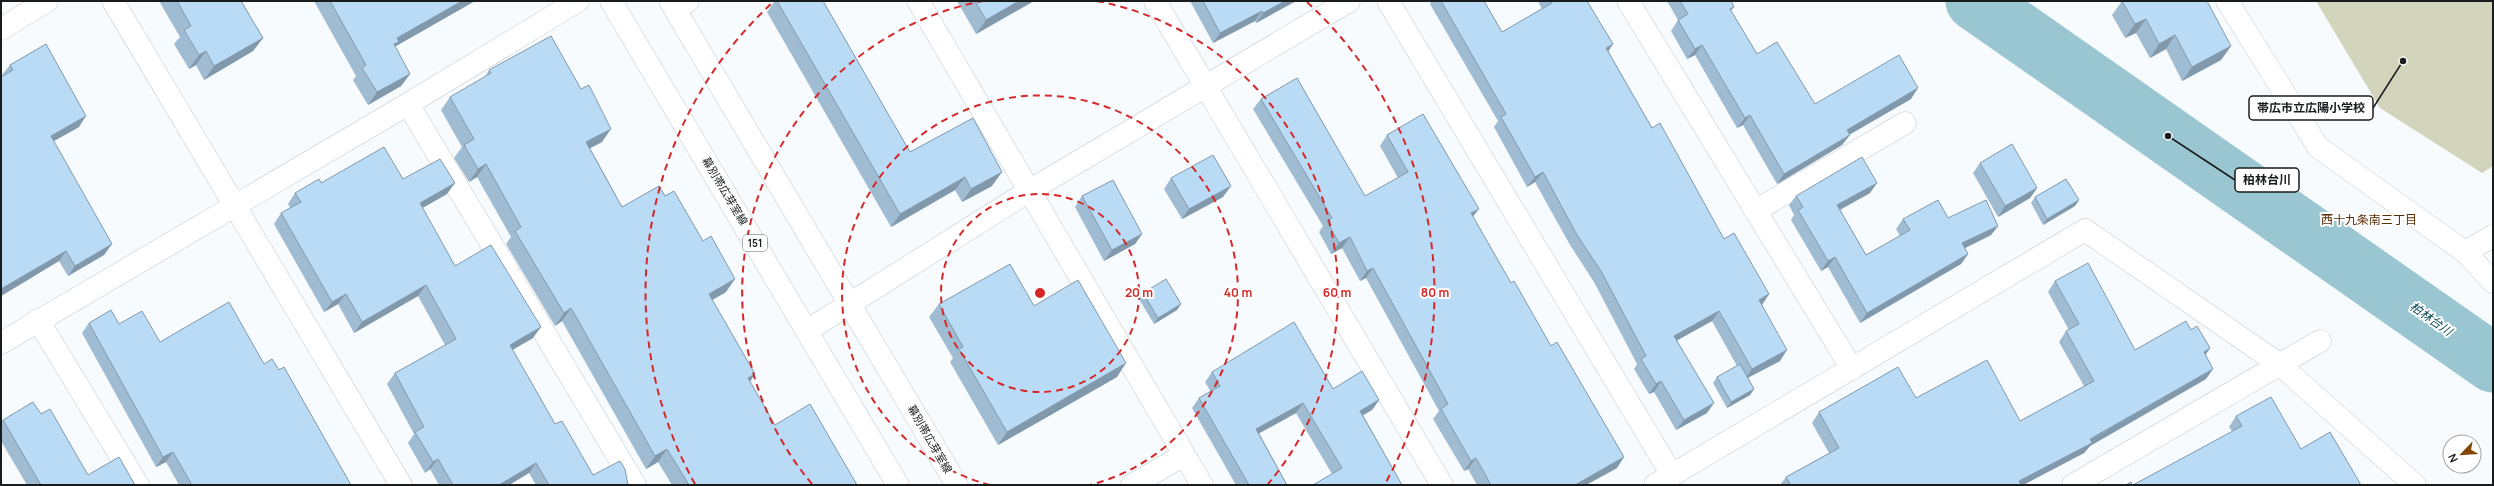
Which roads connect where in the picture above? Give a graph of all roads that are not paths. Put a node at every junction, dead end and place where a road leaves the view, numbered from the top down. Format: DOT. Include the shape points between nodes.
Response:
graph roads {
  1 [pos="47,1"];
  2 [pos="113,1"];
  3 [pos="578,1"];
  4 [pos="611,1"];
  5 [pos="918,1"];
  6 [pos="1155,1"];
  7 [pos="1349,1"];
  8 [pos="1388,1"];
  9 [pos="1628,1"];
  10 [pos="2227,1"];
  11 [pos="678,3"];
  12 [pos="1,29"];
  13 [pos="1206,86"];
  14 [pos="408,104"];
  15 [pos="1905,123"];
  16 [pos="1029,191"];
  17 [pos="236,204"];
  18 [pos="1755,211"];
  19 [pos="2493,236"];
  20 [pos="2465,252"];
  21 [pos="2493,282"];
  22 [pos="850,303"];
  23 [pos="38,320"];
  24 [pos="808,330"];
  25 [pos="2320,341"];
  26 [pos="1,343"];
  27 [pos="2279,364"];
  28 [pos="1852,369"];
  29 [pos="1184,455"];
  30 [pos="1663,480"];
  31 [pos="138,485"];
  32 [pos="401,485"];
  33 [pos="635,485"];
  34 [pos="898,485"];
  35 [pos="957,485"];
  36 [pos="1132,485"];
  37 [pos="1202,485"];
  38 [pos="1442,485"];
  39 [pos="2073,485"];
  40 [pos="2415,485"];
  1 -- 12 [label="street"];
  2 -- 17 [label="street"];
  3 -- 14 [label="street"];
  4 -- 24 [label="street, 幕別帯広芽室線 / 151"];
  5 -- 16 [label="street"];
  6 -- 13 [label="street"];
  7 -- 13 [label="street"];
  8 -- 30 [label="street"];
  9 -- 18 [label="street"];
  10 -- 20 [label="street" via="2318,147"];
  11 -- 22 [label="street, 幕別帯広芽室線"];
  13 -- 16 [label="street"];
  13 -- 38 [label="street"];
  14 -- 17 [label="street"];
  14 -- 33 [label="street"];
  15 -- 18 [label="street"];
  16 -- 22 [label="street"];
  16 -- 29 [label="street"];
  17 -- 23 [label="street"];
  17 -- 32 [label="street"];
  18 -- 28 [label="street"];
  19 -- 20 [label="street"];
  20 -- 21 [label="street"];
  22 -- 24 [label="street"];
  22 -- 35 [label="street, 幕別帯広芽室線"];
  23 -- 26 [label="street"];
  23 -- 31 [label="street"];
  24 -- 34 [label="street, 幕別帯広芽室線 / 151"];
  25 -- 27 [label="street"];
  27 -- 28 [label="street" via="2085,230"];
  27 -- 39 [label="street"];
  27 -- 40 [label="street"];
  28 -- 30 [label="street"];
  29 -- 36 [label="street"];
  29 -- 37 [label="street"];
}
